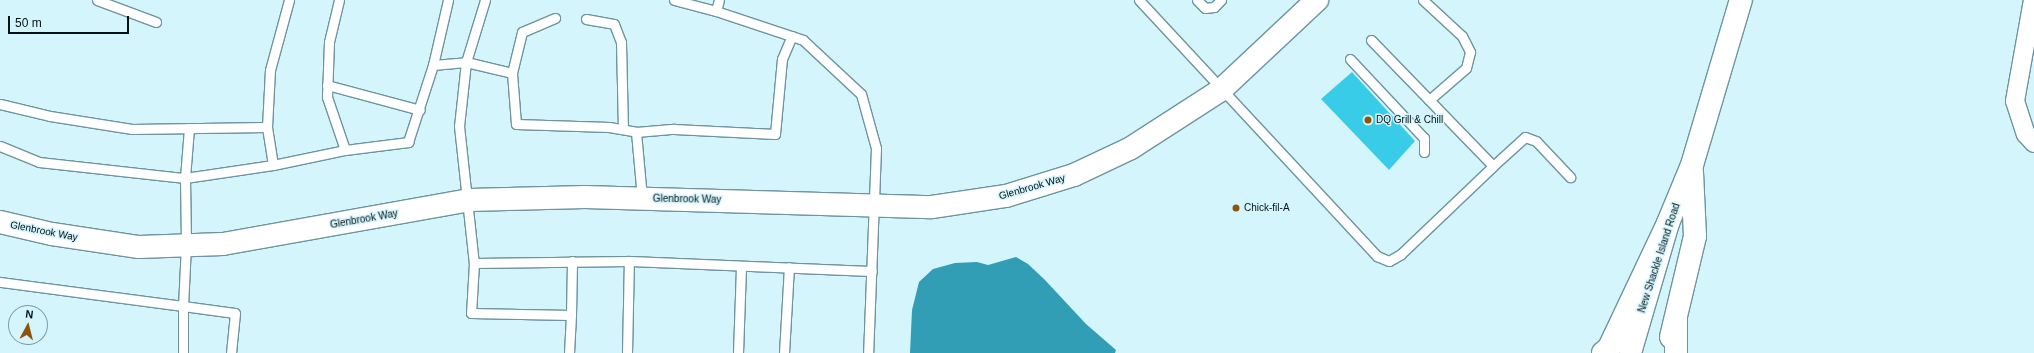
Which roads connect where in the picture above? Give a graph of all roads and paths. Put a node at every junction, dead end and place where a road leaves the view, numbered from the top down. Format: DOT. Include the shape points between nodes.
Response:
graph roads {
  1 [pos="97,0"];
  2 [pos="289,0"];
  3 [pos="339,0"];
  4 [pos="448,0"];
  5 [pos="485,0"];
  6 [pos="674,0"];
  7 [pos="719,0"];
  8 [pos="1138,0"];
  9 [pos="1197,0"];
  10 [pos="1221,0"];
  11 [pos="1316,0"];
  12 [pos="1423,0"];
  13 [pos="1741,0"];
  14 [pos="2034,0"];
  15 [pos="716,11"];
  16 [pos="555,18"];
  17 [pos="586,19"];
  18 [pos="156,22"];
  19 [pos="792,36"];
  20 [pos="1371,40"];
  21 [pos="1350,58"];
  22 [pos="466,62"];
  23 [pos="433,65"];
  24 [pos="512,73"];
  25 [pos="327,84"];
  26 [pos="1221,90"];
  27 [pos="1429,100"];
  28 [pos="0,104"];
  29 [pos="420,110"];
  30 [pos="268,127"];
  31 [pos="190,128"];
  32 [pos="622,129"];
  33 [pos="636,132"];
  34 [pos="2034,143"];
  35 [pos="0,146"];
  36 [pos="345,150"];
  37 [pos="1424,152"];
  38 [pos="273,165"];
  39 [pos="1692,165"];
  40 [pos="1493,166"];
  41 [pos="1570,177"];
  42 [pos="185,178"];
  43 [pos="642,198"];
  44 [pos="469,200"];
  45 [pos="875,204"];
  46 [pos="0,222"];
  47 [pos="1668,223"];
  48 [pos="186,245"];
  49 [pos="572,261"];
  50 [pos="630,261"];
  51 [pos="474,262"];
  52 [pos="741,266"];
  53 [pos="789,267"];
  54 [pos="872,271"];
  55 [pos="0,282"];
  56 [pos="183,306"];
  57 [pos="570,315"];
  58 [pos="1676,319"];
  59 [pos="183,353"];
  60 [pos="232,353"];
  61 [pos="569,353"];
  62 [pos="627,353"];
  63 [pos="738,353"];
  64 [pos="784,353"];
  65 [pos="868,353"];
  66 [pos="1604,353"];
  67 [pos="1630,353"];
  68 [pos="1667,353"];
  69 [pos="1676,353"];
  1 -- 18 [label="lane"];
  2 -- 30 [label="lane" via="270,70"];
  3 -- 25 [label="lane" via="329,42"];
  4 -- 23 [label="lane"];
  5 -- 22 [label="lane"];
  6 -- 15 [label="lane"];
  7 -- 15 [label="lane"];
  8 -- 26 [label="lane"];
  9 -- 10 [label="lane" via="1205,8 1214,8"];
  11 -- 26 [label="main road, Glenbrook Way"];
  12 -- 27 [label="lane" via="1462,36 1470,52 1466,68"];
  13 -- 39 [label="main road, New Shackle Island Road"];
  14 -- 34 [label="street" via="2014,101 2026,134"];
  15 -- 19 [label="lane"];
  16 -- 24 [label="lane" via="522,32"];
  17 -- 32 [label="lane" via="614,24 622,42"];
  19 -- 33 [label="lane" via="782,59 775,134 674,129"];
  19 -- 45 [label="lane" via="803,40 861,94 876,148"];
  20 -- 27 [label="lane"];
  21 -- 37 [label="lane" via="1424,138"];
  22 -- 23 [label="lane"];
  22 -- 24 [label="lane"];
  22 -- 44 [label="lane" via="459,126"];
  23 -- 29 [label="lane"];
  24 -- 32 [label="lane" via="516,124"];
  25 -- 29 [label="lane"];
  25 -- 36 [label="lane" via="327,97"];
  26 -- 40 [label="lane" via="1373,252 1389,261 1401,254"];
  26 -- 45 [label="main road, Glenbrook Way" via="1131,148 1074,175 992,198 932,207"];
  27 -- 40 [label="lane"];
  28 -- 31 [label="lane" via="50,116 132,128"];
  29 -- 36 [label="lane" via="408,142"];
  30 -- 31 [label="lane"];
  30 -- 38 [label="lane"];
  31 -- 42 [label="lane"];
  32 -- 33 [label="lane"];
  33 -- 43 [label="lane"];
  35 -- 42 [label="lane" via="39,162"];
  36 -- 38 [label="lane"];
  38 -- 42 [label="lane"];
  39 -- 47 [label="main road, New Shackle Island Road"];
  39 -- 58 [label="main road, New Shackle Island Road" via="1695,236"];
  40 -- 41 [label="lane" via="1524,137 1536,141"];
  42 -- 48 [label="lane"];
  43 -- 44 [label="main road, Glenbrook Way"];
  43 -- 45 [label="main road, Glenbrook Way"];
  44 -- 48 [label="main road, Glenbrook Way" via="224,244"];
  44 -- 51 [label="lane"];
  45 -- 54 [label="lane"];
  46 -- 48 [label="main road, Glenbrook Way" via="52,234 139,247"];
  47 -- 66 [label="main road" via="1609,348"];
  47 -- 67 [label="main road, New Shackle Island Road"];
  48 -- 56 [label="lane"];
  49 -- 50 [label="lane"];
  49 -- 51 [label="lane"];
  49 -- 57 [label="lane"];
  50 -- 52 [label="lane"];
  50 -- 62 [label="lane"];
  51 -- 57 [label="lane" via="472,313"];
  52 -- 53 [label="lane"];
  52 -- 63 [label="lane"];
  53 -- 54 [label="lane"];
  53 -- 64 [label="lane"];
  54 -- 65 [label="lane"];
  55 -- 56 [label="lane"];
  56 -- 59 [label="lane"];
  56 -- 60 [label="lane" via="235,313"];
  57 -- 61 [label="lane"];
  58 -- 68 [label="main road, New Shackle Island Road"];
  58 -- 69 [label="main road"];
}
